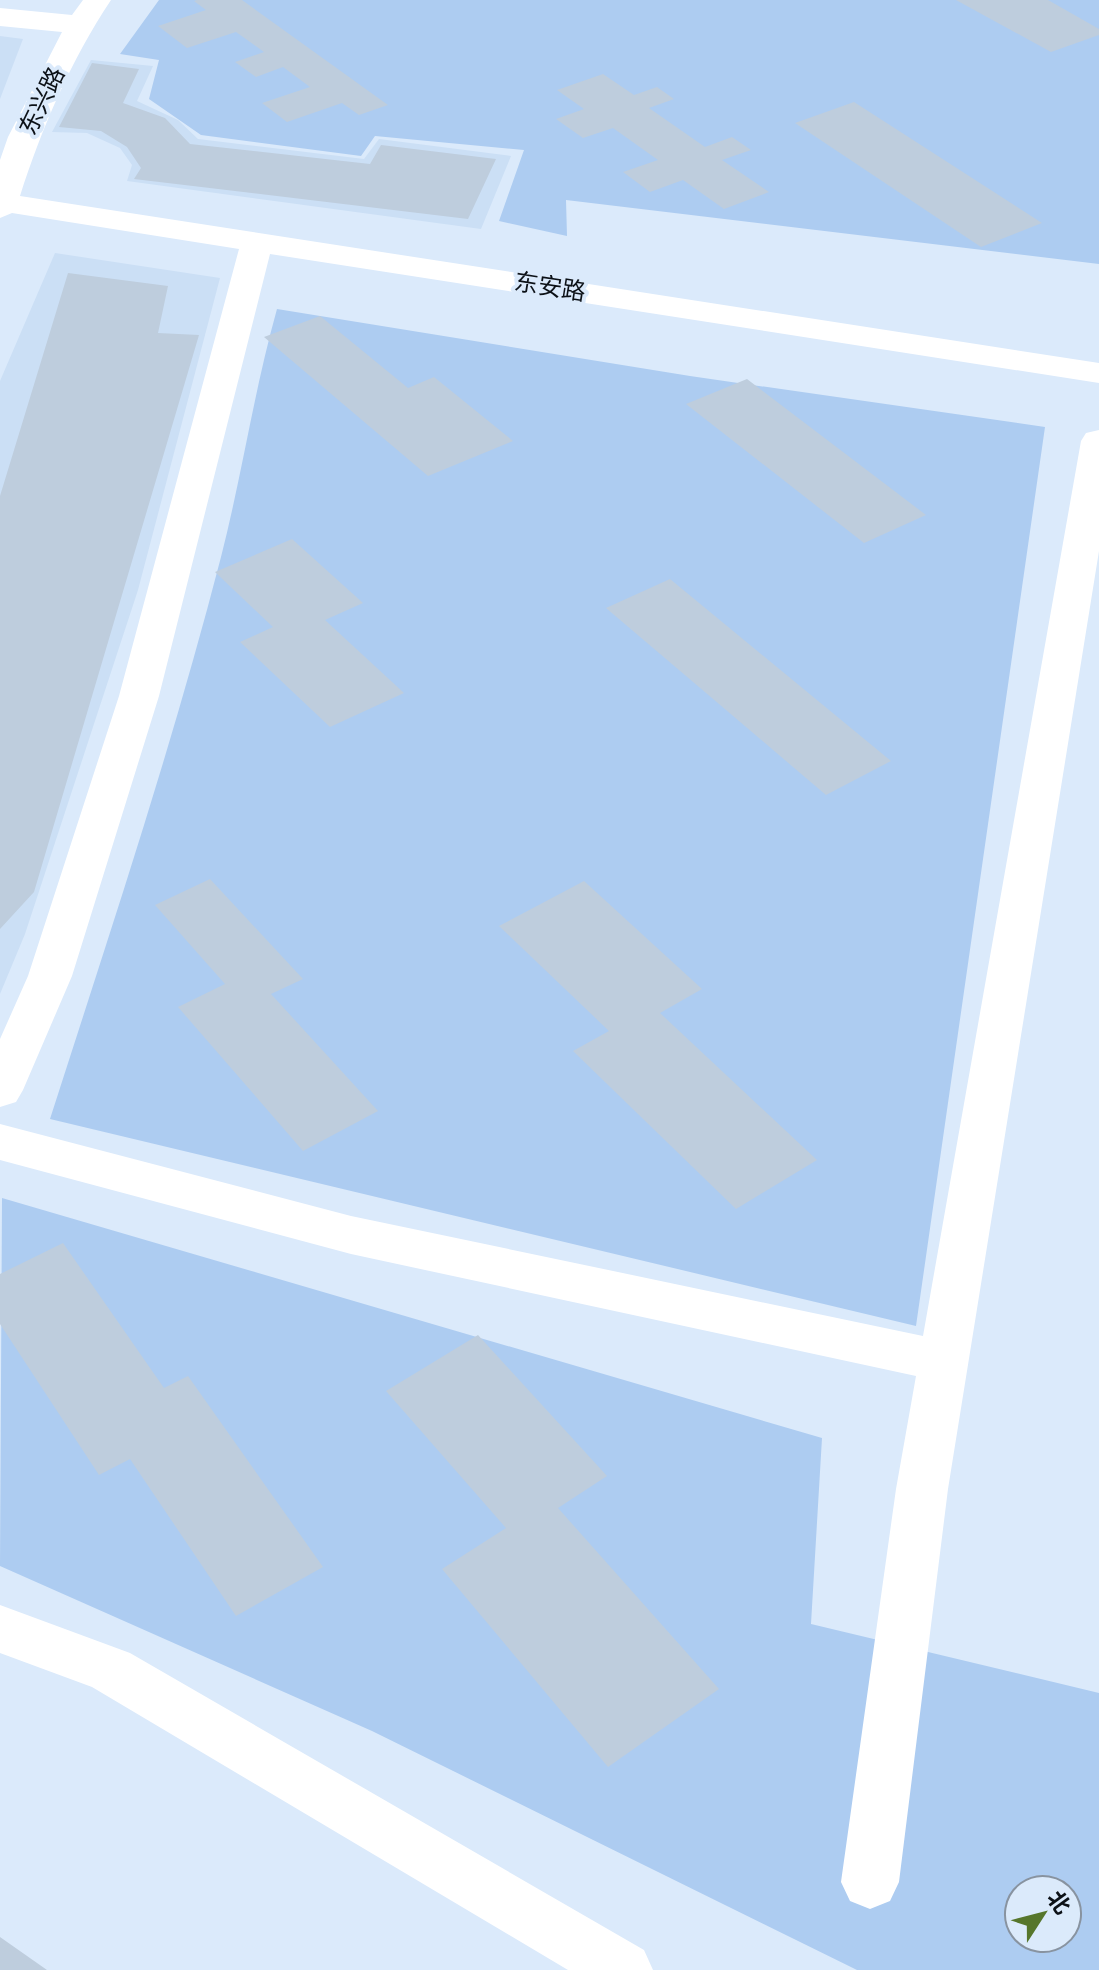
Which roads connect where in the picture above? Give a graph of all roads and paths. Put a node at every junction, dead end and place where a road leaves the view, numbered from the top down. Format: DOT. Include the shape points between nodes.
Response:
graph roads {
  1 [pos="97,0"];
  2 [pos="0,17"];
  3 [pos="80,25"];
  4 [pos="1,204"];
  5 [pos="257,242"];
  6 [pos="1099,373"];
  7 [pos="1099,441"];
  8 [pos="0,1090"];
  9 [pos="0,1142"];
  10 [pos="943,1361"];
  11 [pos="0,1629"];
  12 [pos="870,1882"];
  13 [pos="623,1970"];
  1 -- 3 [label="street, 东兴路"];
  2 -- 3 [label="street"];
  3 -- 4 [label="street, 东兴路" via="23,137"];
  4 -- 5 [label="street, 东安路"];
  5 -- 6 [label="street, 东安路"];
  5 -- 8 [label="street" via="139,696 50,976"];
  7 -- 10 [label="street"];
  9 -- 10 [label="street" via="351,1235"];
  10 -- 12 [label="street"];
  11 -- 13 [label="street" via="111,1670"];
}
